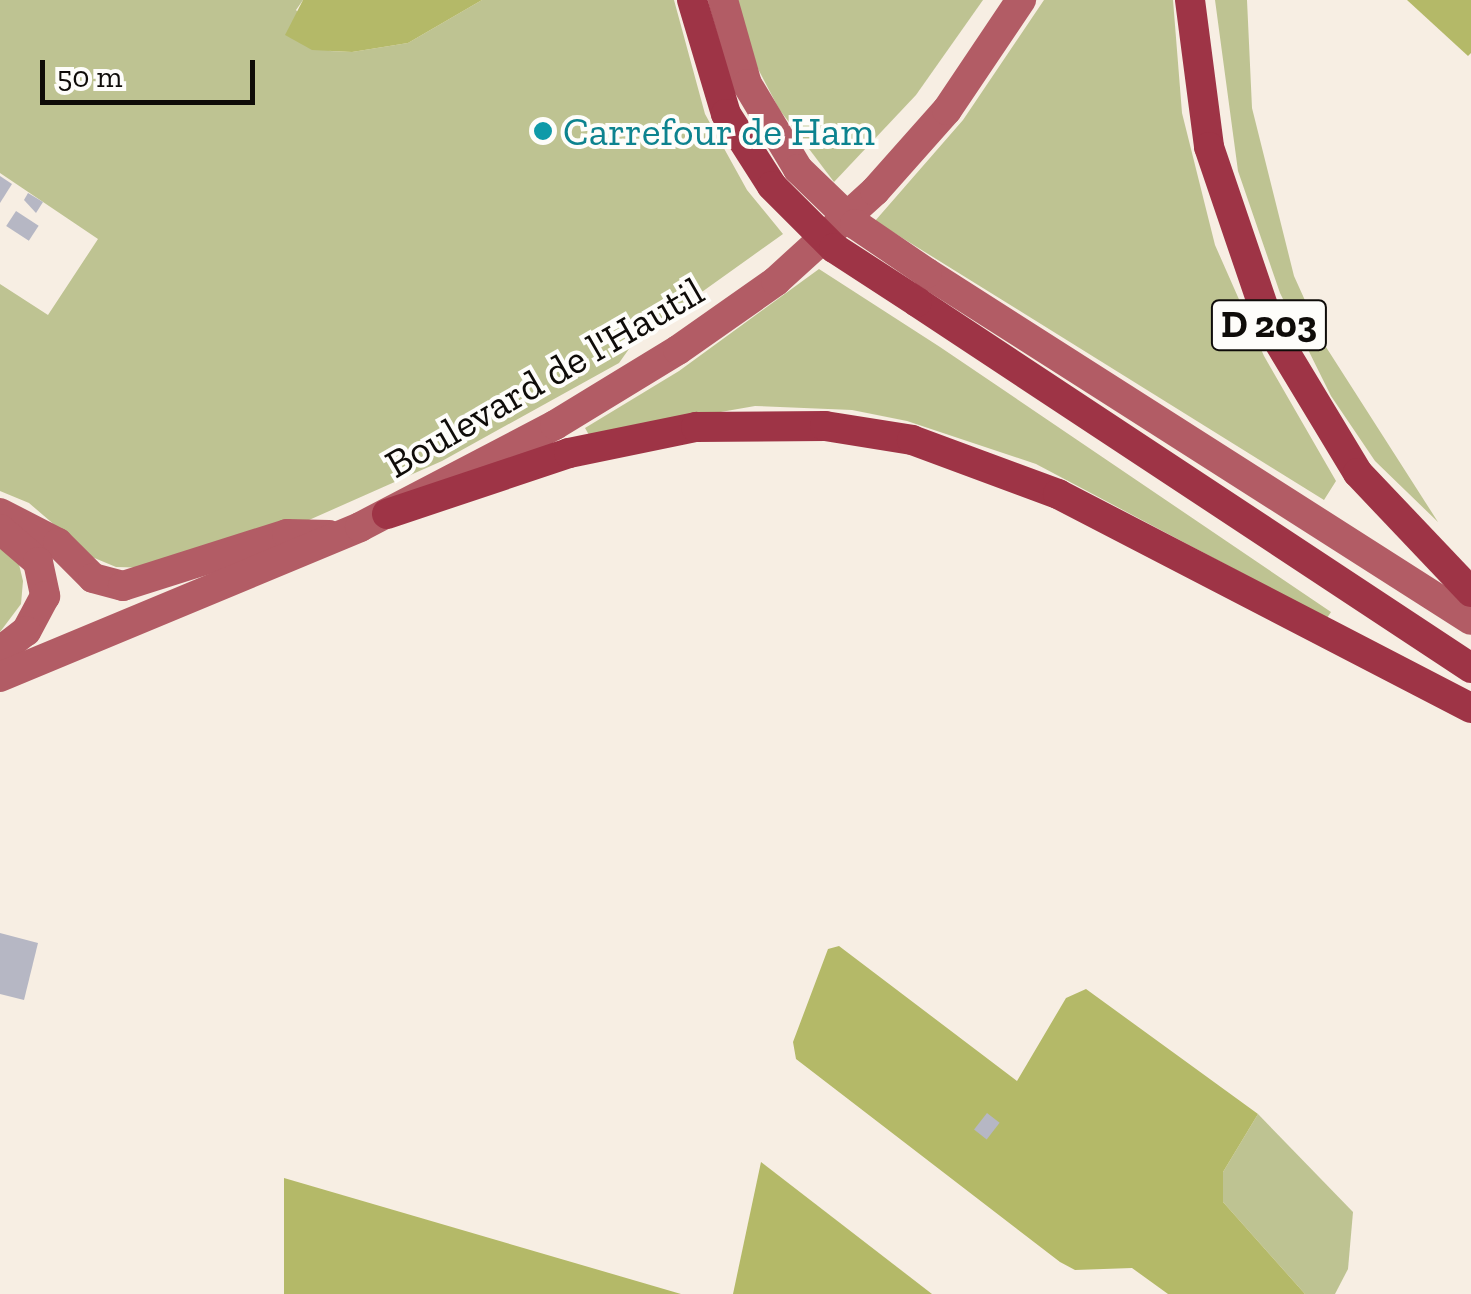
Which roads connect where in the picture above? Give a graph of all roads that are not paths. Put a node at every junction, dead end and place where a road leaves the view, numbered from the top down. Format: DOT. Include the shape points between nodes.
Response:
graph roads {
  1 [pos="692,0"];
  2 [pos="723,0"];
  3 [pos="1013,0"];
  4 [pos="1021,0"];
  5 [pos="1190,0"];
  6 [pos="999,36"];
  7 [pos="922,288"];
  8 [pos="0,513"];
  9 [pos="387,514"];
  10 [pos="0,528"];
  11 [pos="342,536"];
  12 [pos="1471,592"];
  13 [pos="1471,620"];
  14 [pos="0,651"];
  15 [pos="1471,668"];
  16 [pos="0,677"];
  17 [pos="1471,708"];
  1 -- 7 [label="main road, bridge" via="726,114 772,186 834,248"];
  2 -- 7 [label="main road, bridge" via="747,84 798,168"];
  3 -- 6 [label="main road"];
  4 -- 6 [label="main road, Boulevard de l'Hautil"];
  5 -- 12 [label="main road, D 203" via="1208,148 1270,329 1358,473"];
  6 -- 9 [label="main road, Boulevard de l'Hautil" via="913,152 776,282 555,425"];
  7 -- 13 [label="main road"];
  7 -- 15 [label="main road"];
  8 -- 11 [label="main road" via="58,542 92,578 123,586 287,534"];
  9 -- 11 [label="main road, Boulevard de l'Hautil"];
  9 -- 17 [label="main road" via="568,453 653,433 784,424 899,438 1058,494"];
  10 -- 14 [label="main road" via="38,562 45,596 26,631"];
  11 -- 16 [label="main road, Boulevard de l'Hautil"];
}
